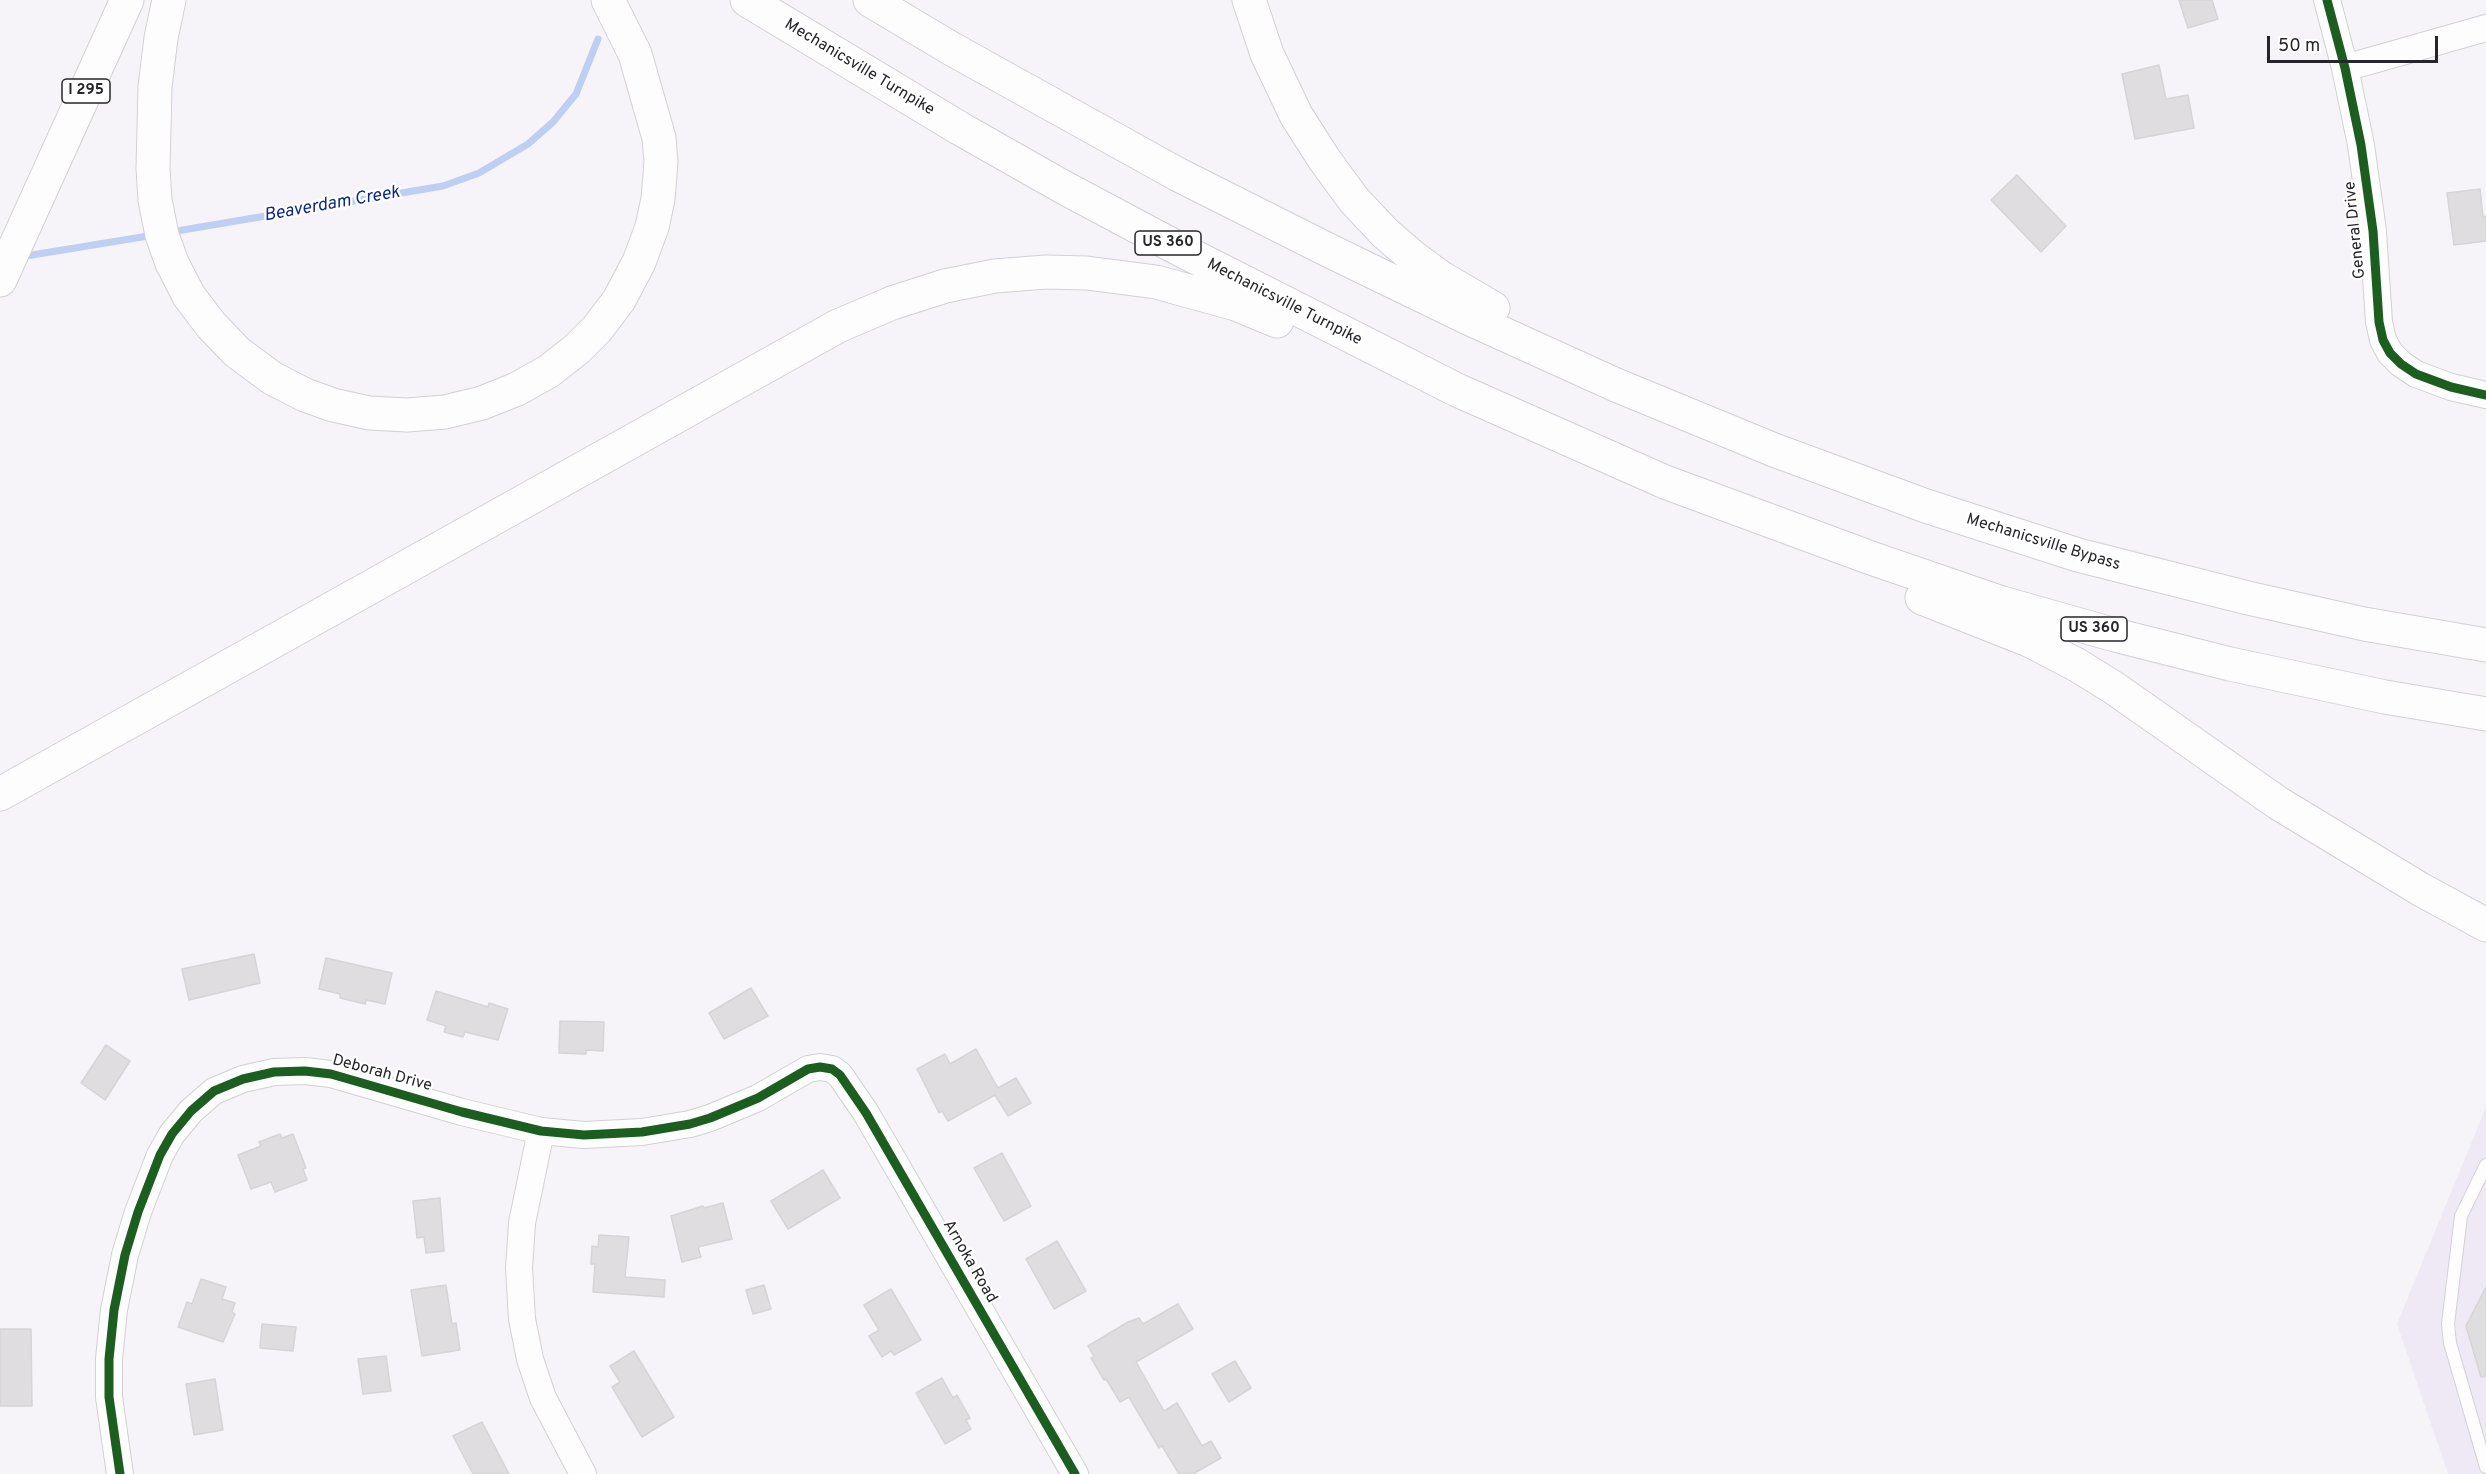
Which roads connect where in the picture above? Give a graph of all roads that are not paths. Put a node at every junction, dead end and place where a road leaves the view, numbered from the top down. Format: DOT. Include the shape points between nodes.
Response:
graph roads {
  1 [pos="126,0"];
  2 [pos="169,0"];
  3 [pos="608,0"];
  4 [pos="747,0"];
  5 [pos="870,0"];
  6 [pos="1250,0"];
  7 [pos="2327,0"];
  8 [pos="2486,28"];
  9 [pos="2345,68"];
  10 [pos="0,280"];
  11 [pos="2486,395"];
  12 [pos="1605,455"];
  13 [pos="1713,500"];
  14 [pos="1926,506"];
  15 [pos="2248,598"];
  16 [pos="2486,627"];
  17 [pos="2486,645"];
  18 [pos="2486,714"];
  19 [pos="0,794"];
  20 [pos="2486,925"];
  21 [pos="832,1069"];
  22 [pos="541,1131"];
  23 [pos="2486,1165"];
  24 [pos="2486,1467"];
  25 [pos="120,1474"];
  26 [pos="583,1474"];
  27 [pos="1075,1474"];
  1 -- 10 [label="highway, I 295"];
  2 -- 3 [label="highway" via="155,87 155,200 162,235 189,296 237,352 272,378 333,405 369,413 407,415 445,412 482,403 549,371 597,329 619,300 639,262 658,199 659,138 635,54"];
  4 -- 12 [label="highway, Mechanicsville Turnpike / US 360" via="959,128 1173,246 1457,390"];
  5 -- 14 [label="highway, Mechanicsville Bypass" via="1177,174 1466,317 1774,450"];
  6 -- 14 [label="highway" via="1267,54 1296,115 1354,200 1413,257 1471,296 1531,327"];
  7 -- 9 [label="street, General Drive"];
  8 -- 9 [label="street"];
  9 -- 11 [label="street, General Drive" via="2373,231 2383,340 2390,353 2416,374"];
  12 -- 13 [label="highway, Mechanicsville Turnpike / US 360"];
  12 -- 19 [label="highway" via="1343,352 1253,311 1185,289 1087,273 1046,272 995,276 945,286 838,326"];
  13 -- 18 [label="highway, US 360" via="1969,592 2115,635 2230,664"];
  13 -- 20 [label="highway" via="1929,601 2031,641 2078,665 2278,803"];
  14 -- 15 [label="highway, Mechanicsville Bypass" via="2078,555"];
  15 -- 16 [label="highway"];
  15 -- 17 [label="highway, Mechanicsville Bypass" via="2364,624"];
  21 -- 22 [label="street, Deborah Drive" via="808,1069 758,1098 690,1124 631,1133 584,1135"];
  21 -- 27 [label="street, Arnoka Road" via="866,1113"];
  22 -- 25 [label="street, Deborah Drive" via="331,1074 274,1072 214,1091 191,1111 160,1155 125,1255 109,1359 109,1397"];
  22 -- 26 [label="street" via="522,1224 522,1319 543,1398"];
  23 -- 24 [label="lane" via="2461,1216 2448,1324"];
}
